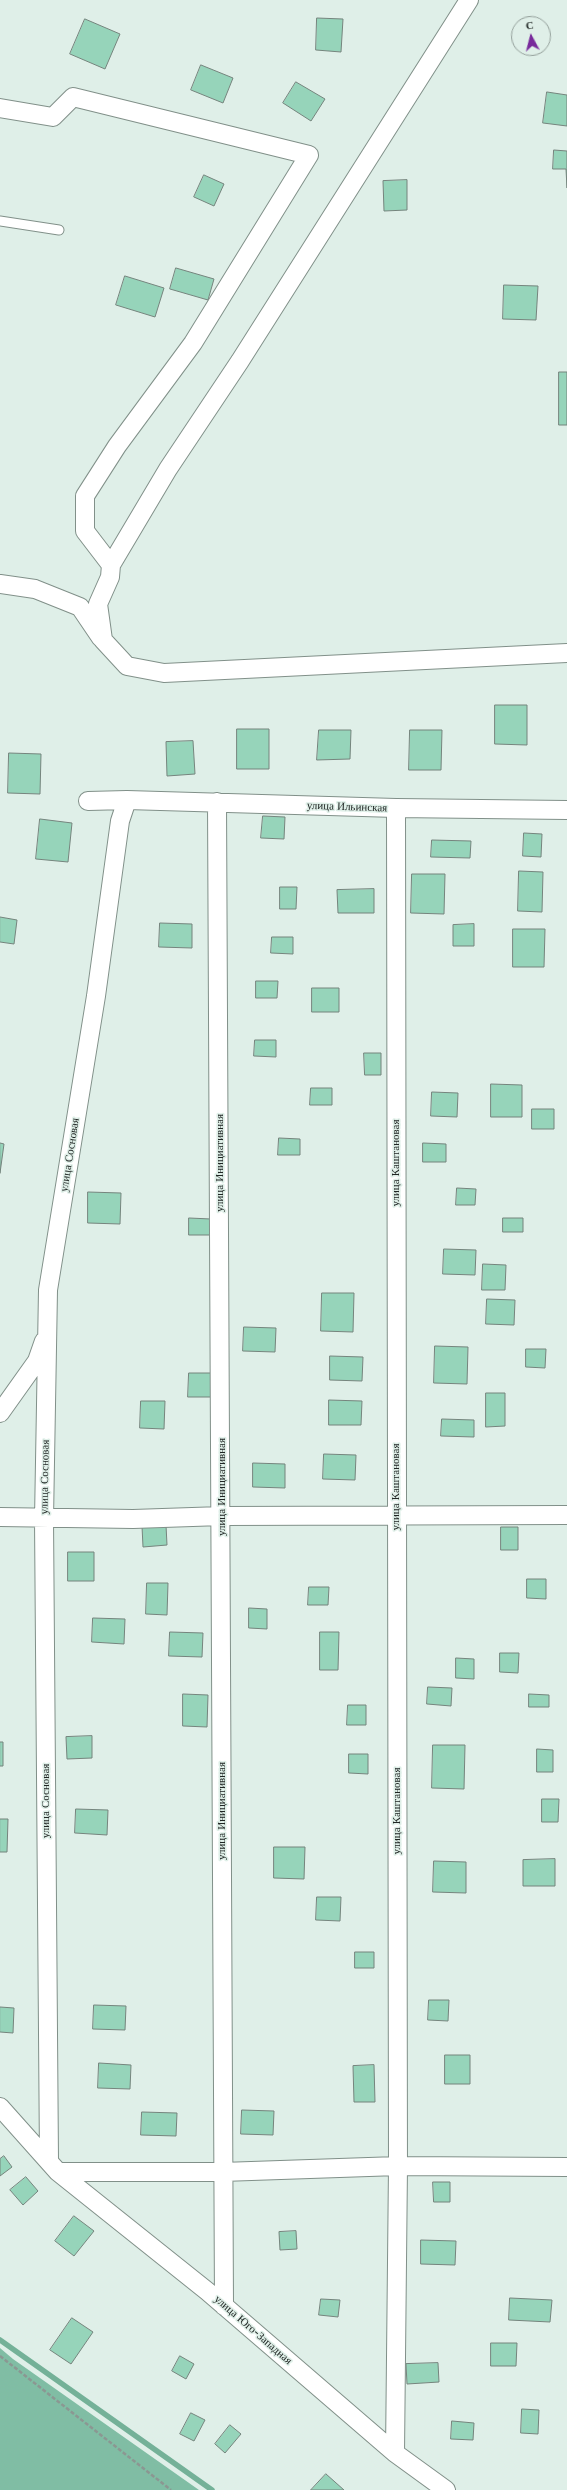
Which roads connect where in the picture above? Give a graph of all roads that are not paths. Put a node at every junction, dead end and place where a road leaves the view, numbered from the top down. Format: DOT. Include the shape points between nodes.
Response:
graph roads {
  1 [pos="469,0"];
  2 [pos="0,108"];
  3 [pos="0,221"];
  4 [pos="59,230"];
  5 [pos="111,565"];
  6 [pos="0,584"];
  7 [pos="103,640"];
  8 [pos="567,653"];
  9 [pos="127,800"];
  10 [pos="88,801"];
  11 [pos="217,802"];
  12 [pos="396,808"];
  13 [pos="567,810"];
  14 [pos="49,1327"];
  15 [pos="0,1413"];
  16 [pos="396,1515"];
  17 [pos="567,1515"];
  18 [pos="222,1516"];
  19 [pos="0,1517"];
  20 [pos="44,1518"];
  21 [pos="0,2107"];
  22 [pos="398,2166"];
  23 [pos="567,2166"];
  24 [pos="53,2167"];
  25 [pos="222,2172"];
  26 [pos="224,2306"];
  27 [pos="395,2453"];
  28 [pos="446,2490"];
  1 -- 5 [label="street" via="240,361 168,469"];
  2 -- 5 [label="street" via="53,117 73,97 309,155 192,343 117,446 85,496 85,531"];
  3 -- 4 [label="lane"];
  5 -- 7 [label="street" via="110,577 98,604"];
  6 -- 7 [label="street" via="35,589 80,607"];
  7 -- 8 [label="street" via="127,666 164,672"];
  9 -- 10 [label="street, улица Ильинская"];
  9 -- 11 [label="street, улица Ильинская"];
  9 -- 14 [label="street, улица Сосновая" via="120,821 96,996 48,1290"];
  11 -- 12 [label="street, улица Ильинская"];
  11 -- 18 [label="street, улица Инициативная"];
  12 -- 13 [label="street, улица Ильинская"];
  12 -- 16 [label="street, улица Каштановая"];
  14 -- 15 [label="street" via="37,1361"];
  14 -- 20 [label="street, улица Сосновая"];
  16 -- 17 [label="street"];
  16 -- 18 [label="street"];
  16 -- 22 [label="street, улица Каштановая"];
  18 -- 20 [label="street"];
  18 -- 25 [label="street, улица Инициативная"];
  19 -- 20 [label="street"];
  20 -- 24 [label="street, улица Сосновая"];
  21 -- 24 [label="street, улица Юго-Западная"];
  22 -- 23 [label="street"];
  22 -- 25 [label="street"];
  22 -- 27 [label="street, улица Каштановая"];
  24 -- 25 [label="street"];
  24 -- 26 [label="street, улица Юго-Западная"];
  25 -- 26 [label="street, улица Инициативная"];
  26 -- 27 [label="street, улица Юго-Западная"];
  27 -- 28 [label="street, улица Юго-Западная"];
}
